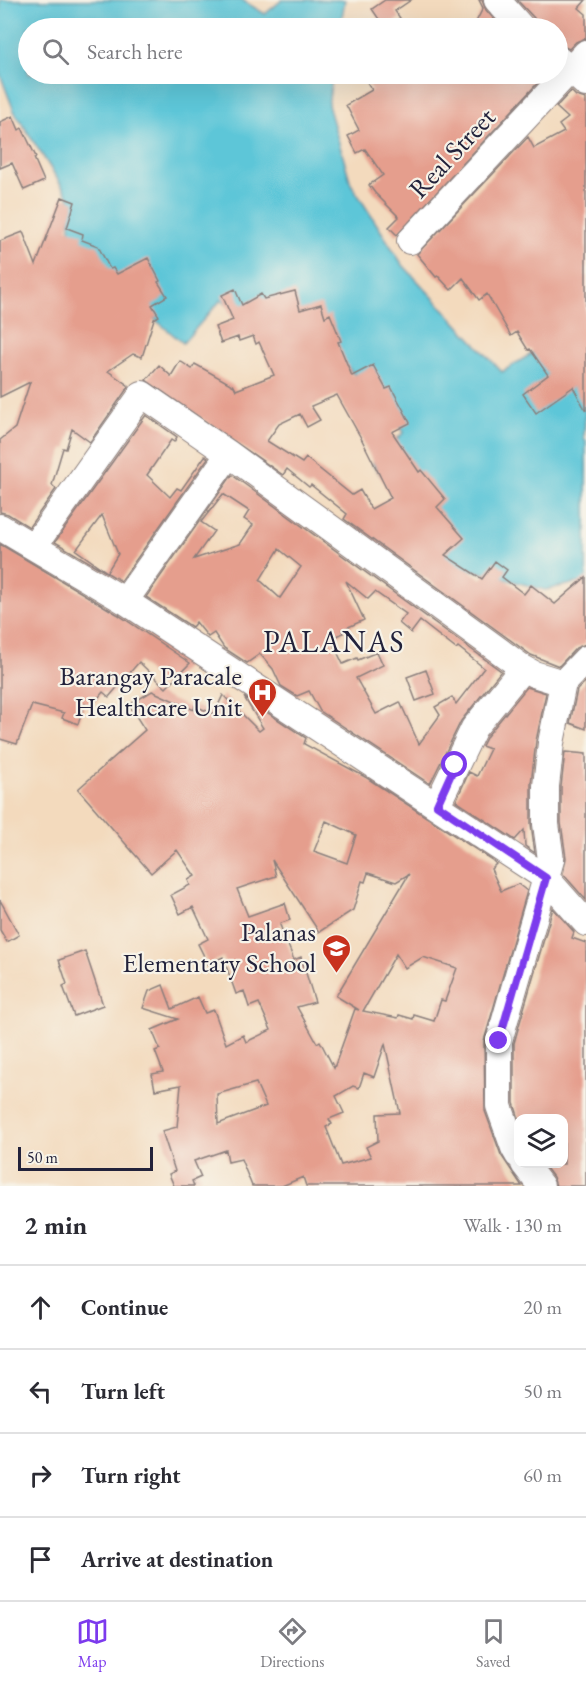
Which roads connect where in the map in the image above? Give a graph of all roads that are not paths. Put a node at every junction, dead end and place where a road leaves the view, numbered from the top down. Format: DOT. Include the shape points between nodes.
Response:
graph roads {
  1 [pos="496,0"];
  2 [pos="513,18"];
  3 [pos="558,84"];
  4 [pos="410,241"];
  5 [pos="229,453"];
  6 [pos="0,527"];
  7 [pos="34,546"];
  8 [pos="125,601"];
  9 [pos="586,659"];
  10 [pos="523,668"];
  11 [pos="563,683"];
  12 [pos="437,805"];
  13 [pos="546,878"];
  14 [pos="586,923"];
  15 [pos="514,1148"];
  16 [pos="527,1168"];
  17 [pos="540,1186"];
  1 -- 2 [label="street"];
  3 -- 4 [label="street, Real Street"];
  5 -- 7 [label="street" via="142,394"];
  5 -- 8 [label="street"];
  5 -- 10 [label="street"];
  6 -- 7 [label="street"];
  7 -- 8 [label="street"];
  8 -- 12 [label="street"];
  9 -- 11 [label="street"];
  10 -- 11 [label="street"];
  10 -- 12 [label="street" via="474,728"];
  11 -- 13 [label="street" via="546,786 551,860"];
  12 -- 13 [label="street"];
  13 -- 14 [label="street"];
  13 -- 15 [label="street" via="499,1041 499,1106"];
  16 -- 17 [label="street"];
}
